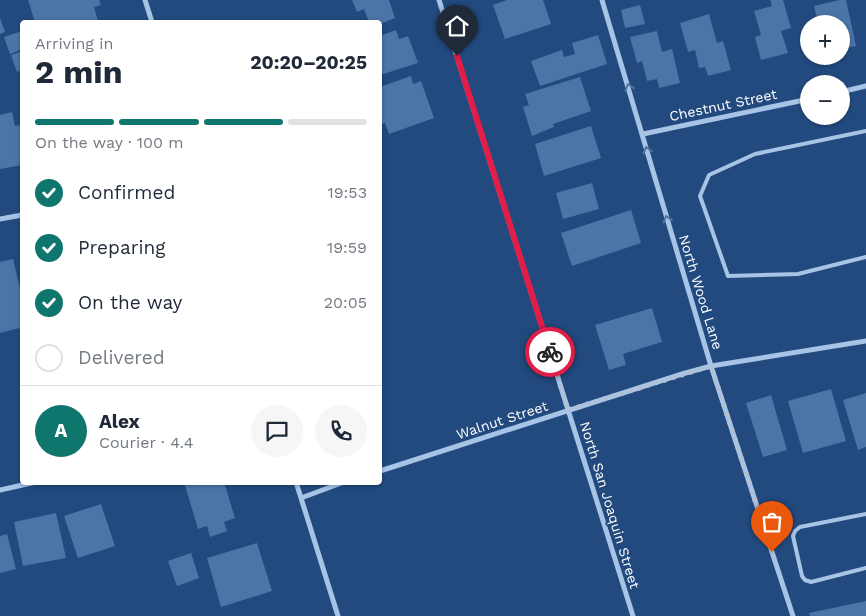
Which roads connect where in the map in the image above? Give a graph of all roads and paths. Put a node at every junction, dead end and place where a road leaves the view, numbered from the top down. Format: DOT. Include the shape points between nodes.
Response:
graph roads {
  1 [pos="145,0"];
  2 [pos="439,0"];
  3 [pos="602,0"];
  4 [pos="151,20"];
  5 [pos="866,86"];
  6 [pos="850,90"];
  7 [pos="800,100"];
  8 [pos="866,131"];
  9 [pos="643,134"];
  10 [pos="20,215"];
  11 [pos="0,219"];
  12 [pos="866,257"];
  13 [pos="866,341"];
  14 [pos="711,366"];
  15 [pos="568,410"];
  16 [pos="382,470"];
  17 [pos="22,485"];
  18 [pos="297,485"];
  19 [pos="336,485"];
  20 [pos="0,490"];
  21 [pos="301,498"];
  22 [pos="866,514"];
  23 [pos="866,568"];
  24 [pos="338,616"];
  25 [pos="633,616"];
  26 [pos="793,616"];
  1 -- 4 [label="street"];
  2 -- 15 [label="street, North San Joaquin Street"];
  9 -- 3 [label="street, North Wood Lane, one-way"];
  5 -- 6 [label="street"];
  7 -- 9 [label="street, Chestnut Street"];
  8 -- 12 [label="lane" via="755,154 710,174 700,196 728,276 798,274"];
  14 -- 9 [label="street, North Wood Lane, one-way"];
  10 -- 11 [label="street"];
  13 -- 14 [label="street, Walnut Street"];
  14 -- 15 [label="street, Walnut Street"];
  14 -- 26 [label="street, North Wood Lane"];
  15 -- 16 [label="street, Walnut Street"];
  15 -- 25 [label="street, North San Joaquin Street"];
  17 -- 20 [label="street"];
  18 -- 21 [label="street"];
  19 -- 21 [label="street"];
  21 -- 24 [label="street"];
  22 -- 23 [label="lane" via="800,526 793,536 805,580 811,582"];
}
